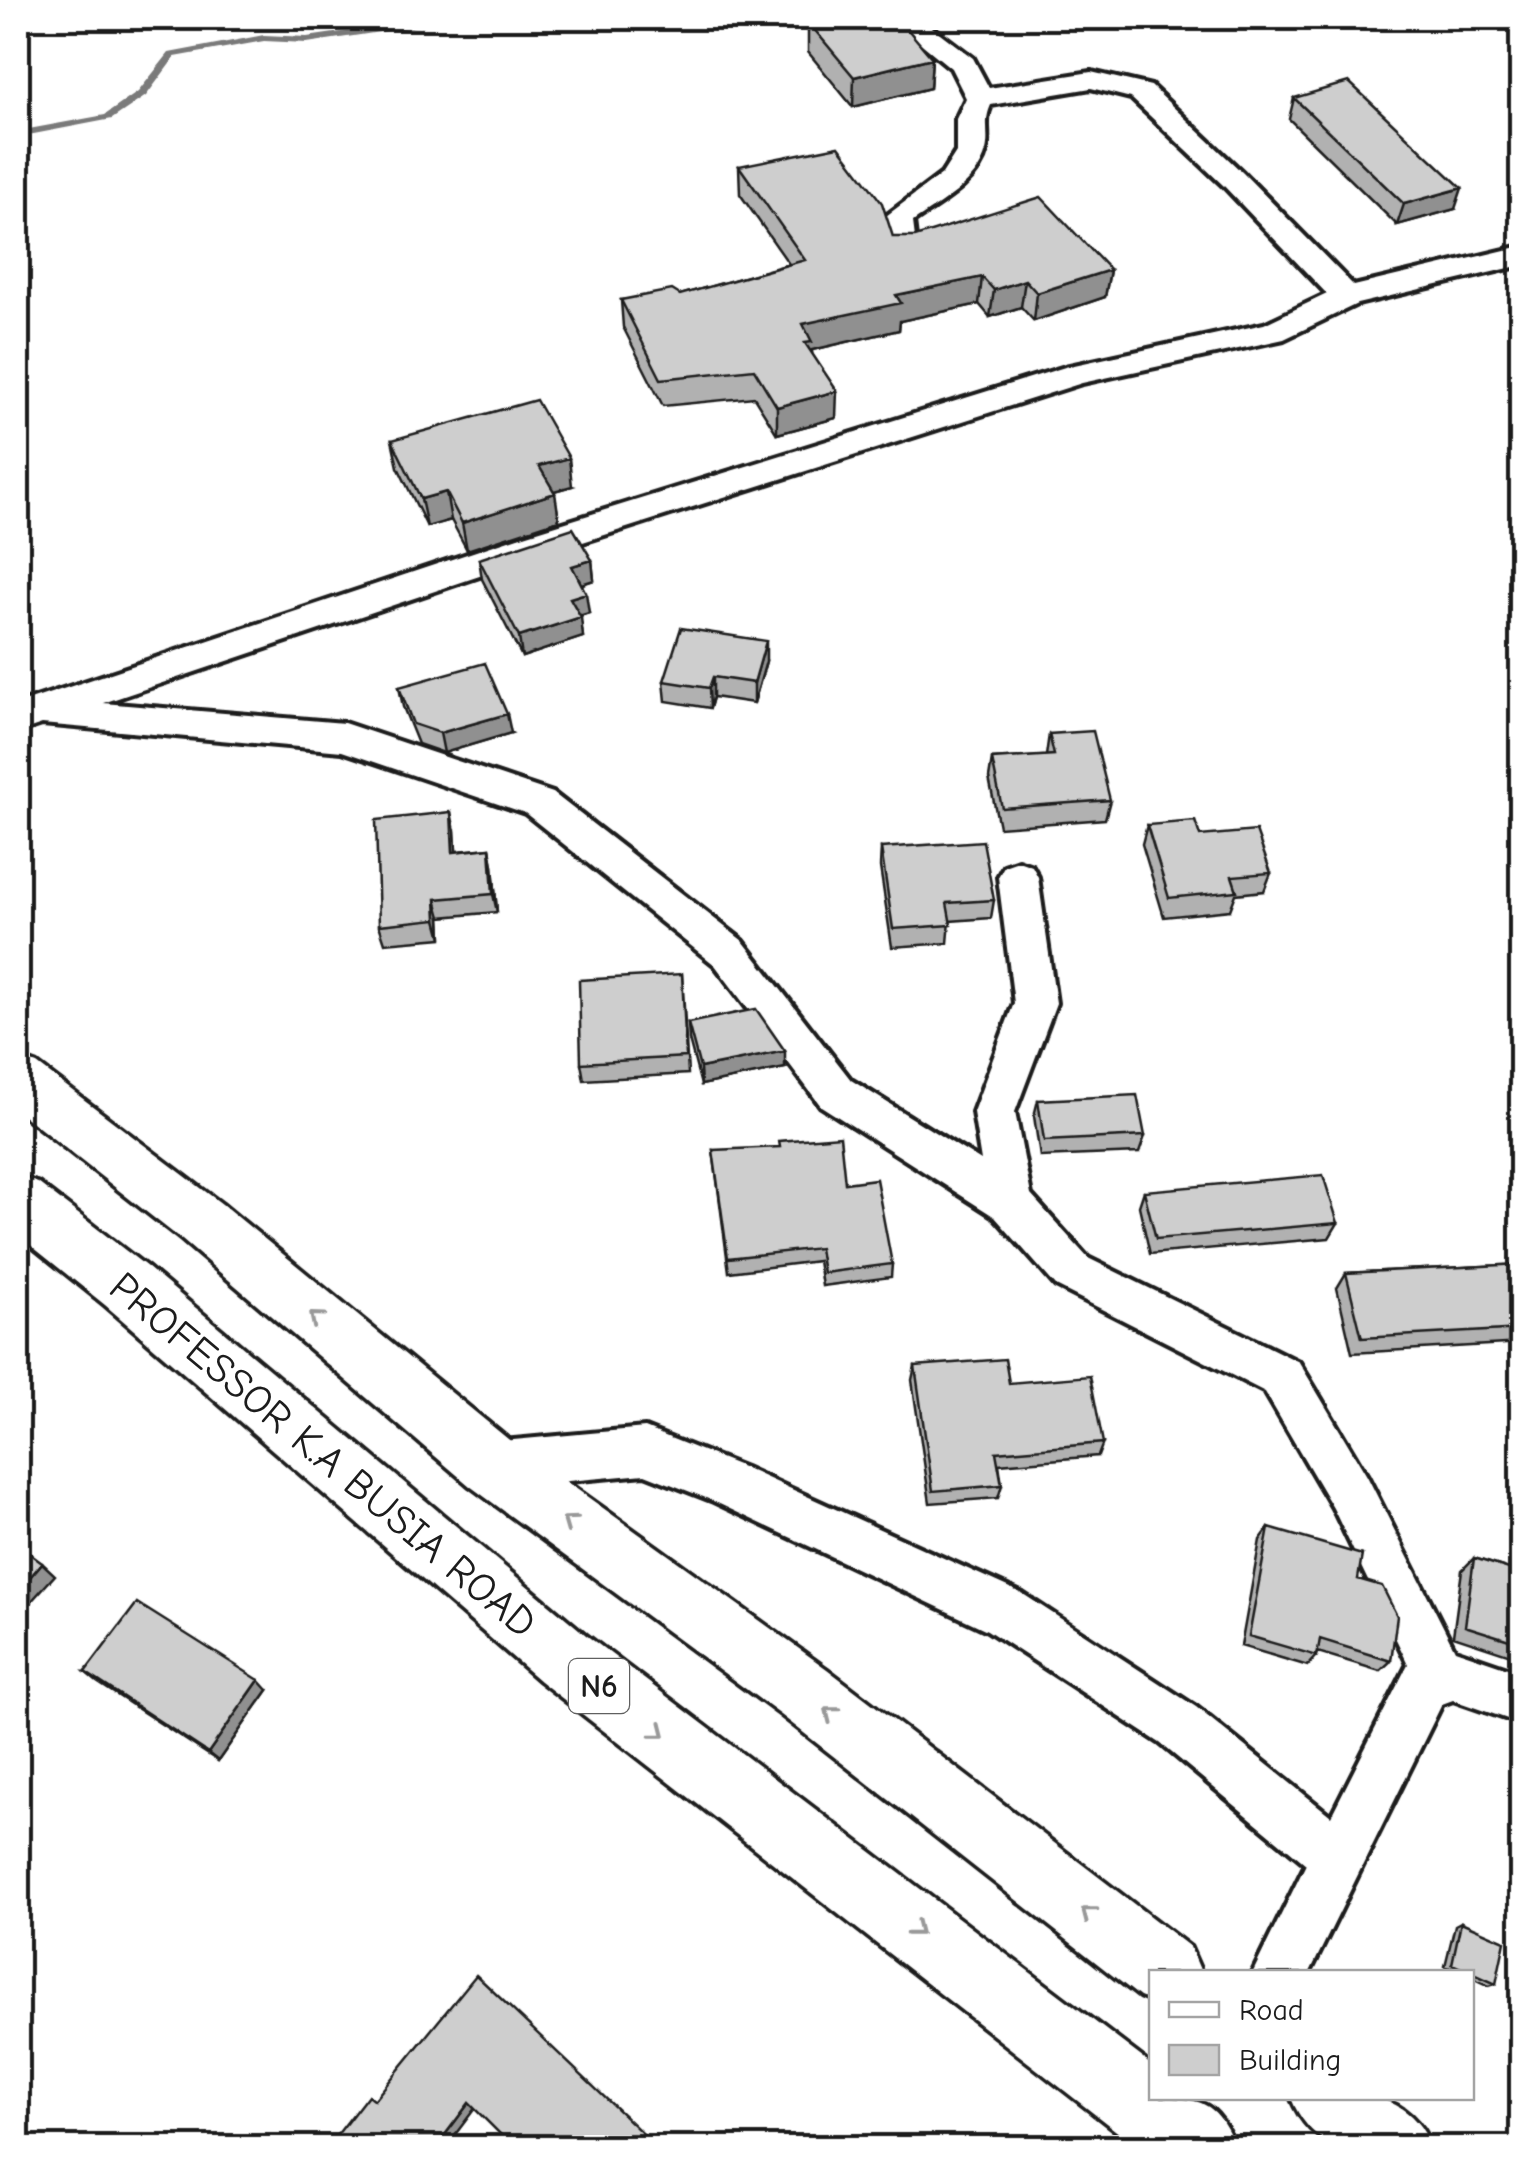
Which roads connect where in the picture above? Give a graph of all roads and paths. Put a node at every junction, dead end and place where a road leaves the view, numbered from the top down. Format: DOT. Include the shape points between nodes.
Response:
graph roads {
  1 [pos="904,18"];
  2 [pos="980,98"];
  3 [pos="902,254"];
  4 [pos="1522,255"];
  5 [pos="1346,297"];
  6 [pos="24,715"];
  7 [pos="1018,876"];
  8 [pos="18,1080"];
  9 [pos="18,1201"];
  10 [pos="1011,1203"];
  11 [pos="492,1466"];
  12 [pos="1440,1676"];
  13 [pos="1522,1699"];
  14 [pos="1340,1858"];
  15 [pos="1162,1970"];
  16 [pos="1282,1970"];
  17 [pos="1331,2100"];
  18 [pos="1200,2148"];
  19 [pos="1395,2148"];
  1 -- 2 [label="street" via="963,64"];
  2 -- 3 [label="street" via="970,120 972,152 954,180 897,219"];
  2 -- 5 [label="street" via="1091,80 1141,92"];
  4 -- 5 [label="street"];
  5 -- 6 [label="street" via="1274,332 1076,374"];
  6 -- 10 [label="street" via="344,737 538,803 729,953 836,1093"];
  7 -- 10 [label="street" via="1035,1003 994,1112"];
  11 -- 8 [label="main road, one-way" via="202,1222"];
  9 -- 18 [label="main road, PROFESSOR K.A BUSIA ROAD / N6, one-way" via="564,1658"];
  10 -- 12 [label="street" via="1072,1272 1282,1377 1350,1492"];
  11 -- 14 [label="street" via="645,1452 815,1524 1005,1612 1178,1724"];
  15 -- 11 [label="main road, one-way" via="804,1692"];
  12 -- 13 [label="street" via="1453,1674"];
  12 -- 14 [label="street" via="1425,1683"];
  14 -- 16 [label="street"];
  17 -- 19 [label="main road"];
}
